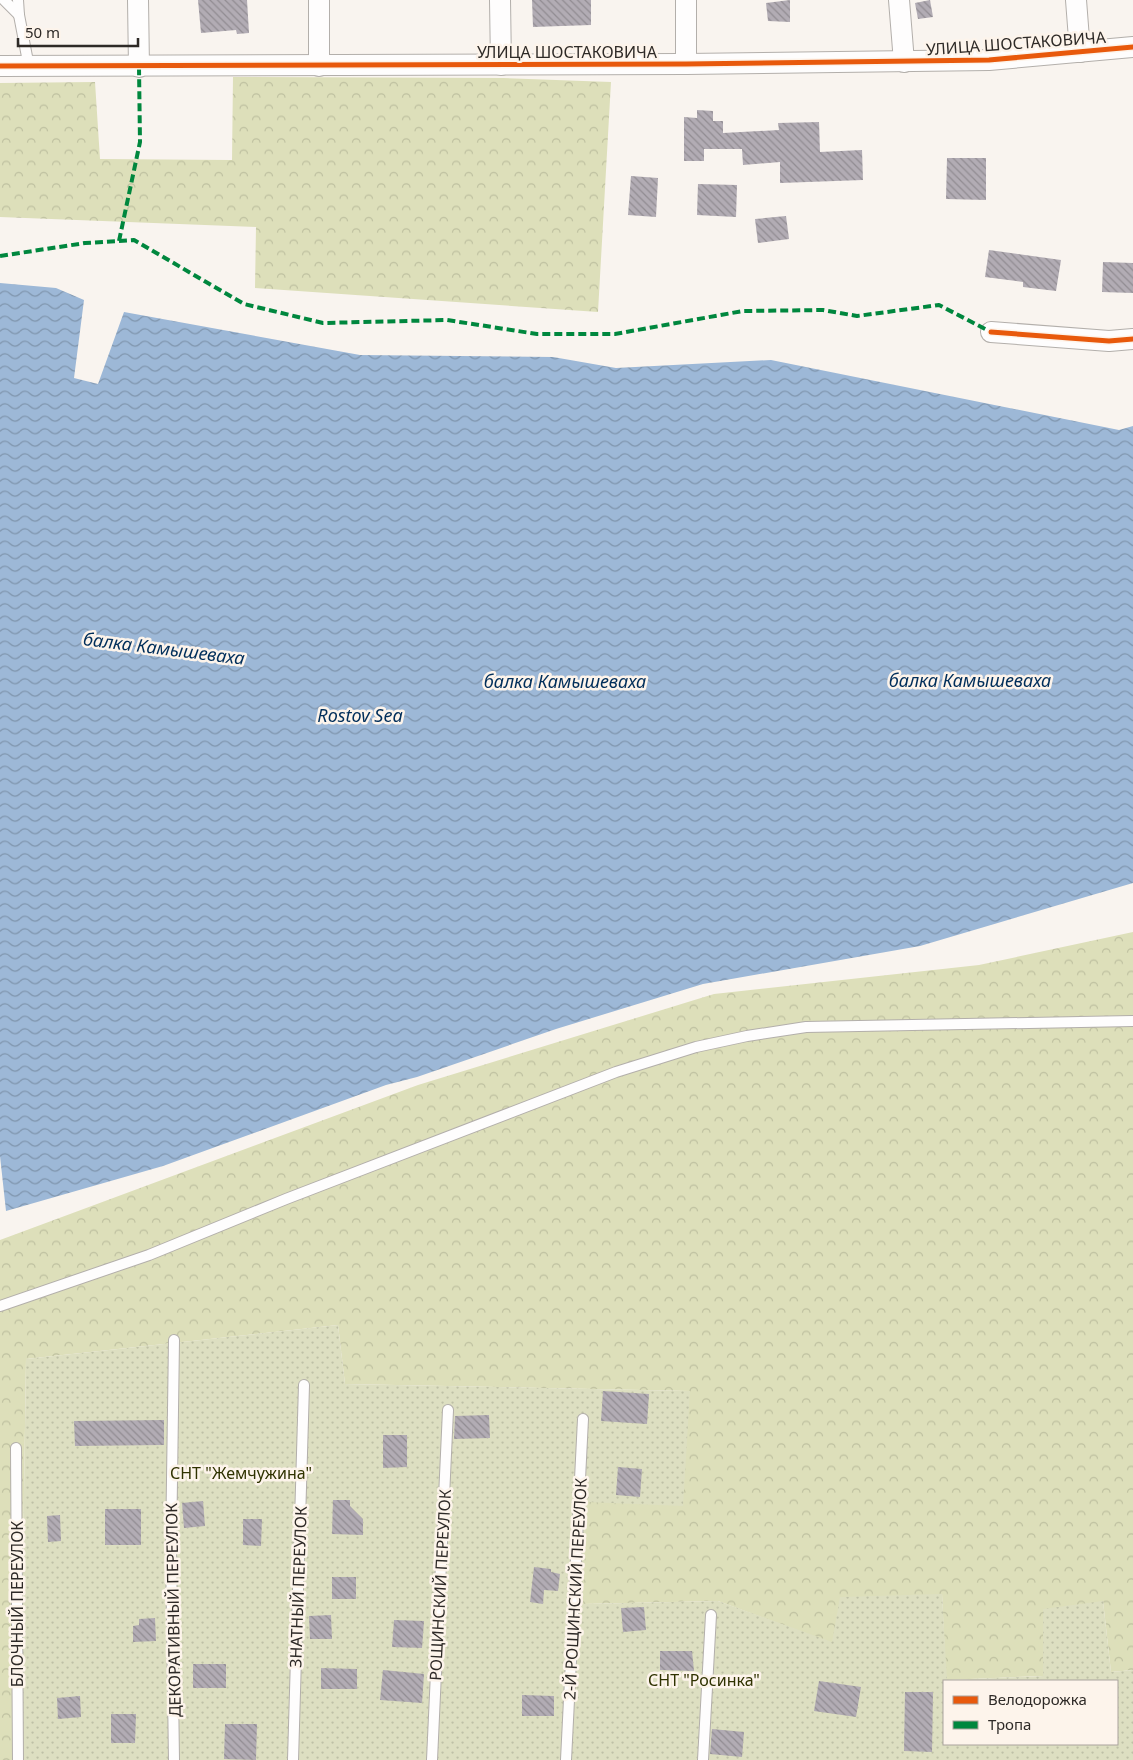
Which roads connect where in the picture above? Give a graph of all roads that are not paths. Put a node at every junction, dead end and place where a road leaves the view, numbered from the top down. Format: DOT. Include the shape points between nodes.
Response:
graph roads {
  1 [pos="4,0"];
  2 [pos="18,0"];
  3 [pos="138,0"];
  4 [pos="319,0"];
  5 [pos="500,0"];
  6 [pos="686,0"];
  7 [pos="899,0"];
  8 [pos="1076,0"];
  9 [pos="19,15"];
  10 [pos="1133,47"];
  11 [pos="1080,52"];
  12 [pos="904,62"];
  13 [pos="686,64"];
  14 [pos="500,65"];
  15 [pos="0,66"];
  16 [pos="319,66"];
  17 [pos="29,67"];
  18 [pos="139,67"];
  19 [pos="991,332"];
  20 [pos="1133,339"];
  21 [pos="1133,1021"];
  22 [pos="0,1306"];
  23 [pos="174,1340"];
  24 [pos="304,1385"];
  25 [pos="448,1410"];
  26 [pos="583,1419"];
  27 [pos="16,1448"];
  28 [pos="711,1615"];
  29 [pos="18,1760"];
  30 [pos="174,1760"];
  31 [pos="294,1760"];
  32 [pos="432,1760"];
  33 [pos="566,1760"];
  34 [pos="703,1760"];
  1 -- 9 [label="lane"];
  2 -- 9 [label="lane"];
  3 -- 18 [label="street"];
  4 -- 16 [label="street"];
  5 -- 14 [label="street"];
  6 -- 13 [label="street"];
  7 -- 12 [label="street"];
  8 -- 11 [label="street"];
  9 -- 17 [label="lane"];
  10 -- 11 [label="street, УЛИЦА ШОСТАКОВИЧА"];
  11 -- 12 [label="street, УЛИЦА ШОСТАКОВИЧА" via="989,60"];
  12 -- 13 [label="street, УЛИЦА ШОСТАКОВИЧА"];
  13 -- 14 [label="street, УЛИЦА ШОСТАКОВИЧА"];
  14 -- 16 [label="street, УЛИЦА ШОСТАКОВИЧА"];
  15 -- 17 [label="street, УЛИЦА ШОСТАКОВИЧА"];
  16 -- 18 [label="street, УЛИЦА ШОСТАКОВИЧА"];
  17 -- 18 [label="street, УЛИЦА ШОСТАКОВИЧА"];
  19 -- 20 [label="street" via="1109,341"];
  21 -- 22 [label="lane" via="806,1027 696,1047 616,1072 286,1198 149,1255"];
  23 -- 30 [label="lane, ДЕКОРАТИВНЫЙ ПЕРЕУЛОК" via="171,1550"];
  24 -- 31 [label="lane, ЗНАТНЫЙ ПЕРЕУЛОК"];
  25 -- 32 [label="lane, РОЩИНСКИЙ ПЕРЕУЛОК"];
  26 -- 33 [label="lane, 2-Й РОЩИНСКИЙ ПЕРЕУЛОК"];
  27 -- 29 [label="lane, БЛОЧНЫЙ ПЕРЕУЛОК"];
  28 -- 34 [label="lane"];
}
